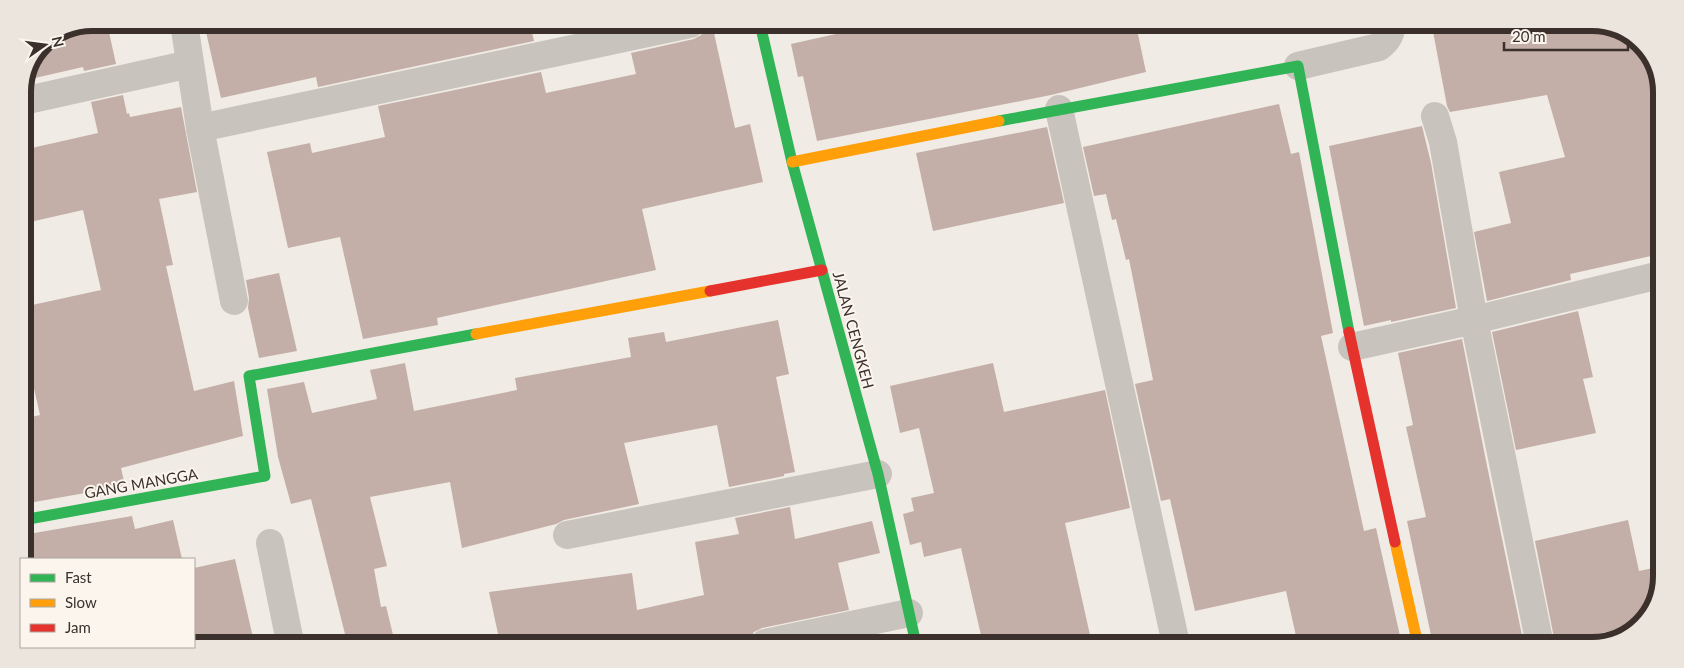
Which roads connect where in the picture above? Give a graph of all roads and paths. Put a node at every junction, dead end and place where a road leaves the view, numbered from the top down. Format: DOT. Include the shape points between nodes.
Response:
graph roads {
  1 [pos="185,31"];
  2 [pos="657,31"];
  3 [pos="762,31"];
  4 [pos="1391,31"];
  5 [pos="190,64"];
  6 [pos="1298,66"];
  7 [pos="31,99"];
  8 [pos="1059,109"];
  9 [pos="1435,116"];
  10 [pos="200,128"];
  11 [pos="792,162"];
  12 [pos="822,270"];
  13 [pos="1653,277"];
  14 [pos="234,301"];
  15 [pos="1474,320"];
  16 [pos="1352,347"];
  17 [pos="878,474"];
  18 [pos="31,519"];
  19 [pos="567,536"];
  20 [pos="270,543"];
  21 [pos="909,613"];
  22 [pos="289,637"];
  23 [pos="798,637"];
  24 [pos="914,637"];
  25 [pos="1174,637"];
  26 [pos="1416,637"];
  27 [pos="1538,637"];
  1 -- 5 [label="street"];
  2 -- 10 [label="street"];
  3 -- 11 [label="street, JALAN CENGKEH"];
  4 -- 6 [label="street" via="1379,47"];
  5 -- 7 [label="street"];
  5 -- 10 [label="street"];
  6 -- 8 [label="street"];
  6 -- 16 [label="street"];
  8 -- 11 [label="street"];
  8 -- 25 [label="street"];
  9 -- 15 [label="street" via="1443,142"];
  10 -- 14 [label="street"];
  11 -- 12 [label="street, JALAN CENGKEH"];
  12 -- 17 [label="street, JALAN CENGKEH"];
  12 -- 18 [label="street, GANG MANGGA" via="249,376 265,476"];
  13 -- 15 [label="street"];
  15 -- 16 [label="street"];
  15 -- 27 [label="street"];
  16 -- 26 [label="street"];
  17 -- 19 [label="street"];
  17 -- 21 [label="street, JALAN CENGKEH"];
  20 -- 22 [label="street"];
  21 -- 23 [label="street"];
  21 -- 24 [label="street, JALAN CENGKEH"];
}
